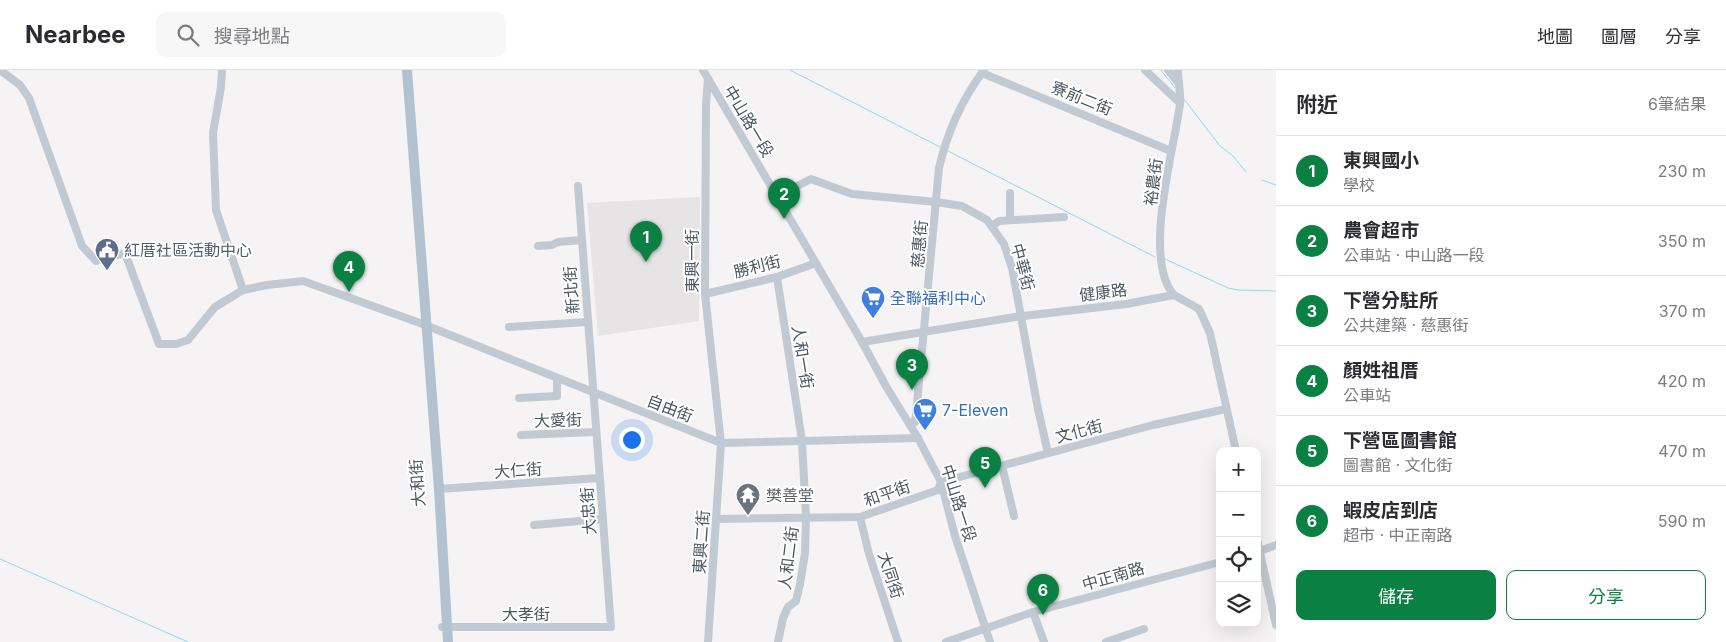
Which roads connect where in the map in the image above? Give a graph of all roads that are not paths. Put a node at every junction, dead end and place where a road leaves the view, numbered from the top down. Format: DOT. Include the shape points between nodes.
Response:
graph roads {
  1 [pos="0,70"];
  2 [pos="222,70"];
  3 [pos="401,70"];
  4 [pos="407,70"];
  5 [pos="703,70"];
  6 [pos="1145,70"];
  7 [pos="1168,70"];
  8 [pos="1178,70"];
  9 [pos="983,71"];
  10 [pos="708,79"];
  11 [pos="1179,84"];
  12 [pos="1180,103"];
  13 [pos="1171,151"];
  14 [pos="578,186"];
  15 [pos="1010,193"];
  16 [pos="777,196"];
  17 [pos="936,202"];
  18 [pos="1064,217"];
  19 [pos="1010,220"];
  20 [pos="992,226"];
  21 [pos="582,240"];
  22 [pos="538,246"];
  23 [pos="816,263"];
  24 [pos="777,277"];
  25 [pos="242,290"];
  26 [pos="705,294"];
  27 [pos="1174,296"];
  28 [pos="1020,316"];
  29 [pos="587,322"];
  30 [pos="423,324"];
  31 [pos="509,327"];
  32 [pos="924,332"];
  33 [pos="862,342"];
  34 [pos="557,379"];
  35 [pos="592,393"];
  36 [pos="519,398"];
  37 [pos="1226,409"];
  38 [pos="909,423"];
  39 [pos="596,432"];
  40 [pos="521,435"];
  41 [pos="918,438"];
  42 [pos="802,441"];
  43 [pos="721,443"];
  44 [pos="1235,447"];
  45 [pos="1048,453"];
  46 [pos="1002,466"];
  47 [pos="599,478"];
  48 [pos="941,482"];
  49 [pos="439,489"];
  50 [pos="1014,516"];
  51 [pos="860,517"];
  52 [pos="806,518"];
  53 [pos="602,519"];
  54 [pos="716,519"];
  55 [pos="534,525"];
  56 [pos="1276,545"];
  57 [pos="1261,551"];
  58 [pos="1261,561"];
  59 [pos="1216,563"];
  60 [pos="1033,612"];
  61 [pos="1276,625"];
  62 [pos="445,627"];
  63 [pos="611,627"];
  64 [pos="985,628"];
  65 [pos="1144,629"];
  66 [pos="442,642"];
  67 [pos="448,642"];
  68 [pos="708,642"];
  69 [pos="778,642"];
  70 [pos="898,642"];
  71 [pos="946,642"];
  72 [pos="990,642"];
  73 [pos="1044,642"];
  74 [pos="1106,642"];
  1 -- 25 [label="street" via="20,85 29,98 82,246 96,261 125,253 159,344 188,340 215,307"];
  2 -- 25 [label="street" via="213,133 216,210"];
  3 -- 30 [label="main road"];
  4 -- 30 [label="main road"];
  5 -- 10 [label="street, 中山路一段"];
  6 -- 12 [label="street"];
  7 -- 11 [label="street"];
  8 -- 11 [label="street, 裕農街"];
  9 -- 13 [label="street, 寮前二街"];
  9 -- 17 [label="street, 慈惠街" via="944,145"];
  10 -- 16 [label="street, 中山路一段"];
  10 -- 26 [label="street, 東興一街"];
  11 -- 12 [label="street, 裕農街"];
  12 -- 13 [label="street, 裕農街"];
  13 -- 27 [label="street, 裕農街" via="1159,242 1164,274"];
  14 -- 21 [label="street, 新北街"];
  15 -- 19 [label="street"];
  16 -- 17 [label="street, 中華街" via="811,179 852,194"];
  16 -- 23 [label="street, 中山路一段"];
  17 -- 20 [label="street, 中華街" via="962,206"];
  17 -- 32 [label="street, 慈惠街"];
  18 -- 19 [label="street"];
  19 -- 20 [label="street" via="999,221"];
  20 -- 28 [label="street, 中華街" via="1004,244 1012,268"];
  21 -- 22 [label="street"];
  21 -- 29 [label="street, 新北街"];
  23 -- 24 [label="street, 勝利街"];
  23 -- 33 [label="street, 中山路一段"];
  24 -- 26 [label="street, 勝利街"];
  24 -- 42 [label="street, 人和一街"];
  25 -- 30 [label="street, 自由街" via="303,281"];
  26 -- 43 [label="street, 東興一街"];
  27 -- 28 [label="street, 健康路"];
  27 -- 37 [label="street" via="1202,314 1211,339"];
  28 -- 32 [label="street, 健康路"];
  28 -- 45 [label="street, 中華街"];
  29 -- 31 [label="street"];
  29 -- 35 [label="street, 新北街"];
  30 -- 34 [label="street, 自由街"];
  30 -- 49 [label="main road, 大和街"];
  30 -- 62 [label="main road, 大和街"];
  32 -- 33 [label="street, 健康路"];
  32 -- 38 [label="street, 慈惠街" via="915,422"];
  33 -- 38 [label="street, 中山路一段"];
  34 -- 35 [label="street, 自由街"];
  34 -- 36 [label="street" via="557,396"];
  35 -- 39 [label="street, 大忠街"];
  35 -- 43 [label="street, 自由街"];
  37 -- 44 [label="street"];
  37 -- 45 [label="street, 文化街"];
  38 -- 41 [label="street, 中山路一段"];
  39 -- 40 [label="street, 大愛街"];
  39 -- 47 [label="street, 大忠街"];
  41 -- 42 [label="street, 自由街"];
  41 -- 48 [label="street, 中山路一段"];
  42 -- 43 [label="street, 自由街"];
  42 -- 52 [label="street, 人和二街"];
  43 -- 54 [label="street, 東興二街"];
  45 -- 46 [label="street, 文化街"];
  46 -- 48 [label="street, 文化街"];
  46 -- 50 [label="street"];
  47 -- 49 [label="street, 大仁街"];
  47 -- 53 [label="street, 大忠街"];
  48 -- 51 [label="street, 和平街" via="938,490"];
  48 -- 64 [label="street, 中山路一段"];
  49 -- 62 [label="main road, 大和街"];
  51 -- 52 [label="street, 和平街"];
  51 -- 70 [label="street, 大同街"];
  52 -- 54 [label="street, 和平街"];
  52 -- 69 [label="street, 人和二街" via="800,584 796,601 788,607 783,618"];
  53 -- 55 [label="street"];
  53 -- 63 [label="street, 大忠街"];
  54 -- 68 [label="street, 東興二街"];
  56 -- 57 [label="street"];
  58 -- 61 [label="street"];
  59 -- 60 [label="street, 中正南路"];
  60 -- 64 [label="street, 中正南路"];
  60 -- 73 [label="street"];
  62 -- 63 [label="street, 大孝街"];
  62 -- 66 [label="main road, 大和街"];
  62 -- 67 [label="main road, 大和街"];
  64 -- 71 [label="street, 中正南路"];
  64 -- 72 [label="street, 中山路一段"];
  65 -- 74 [label="street"];
}
